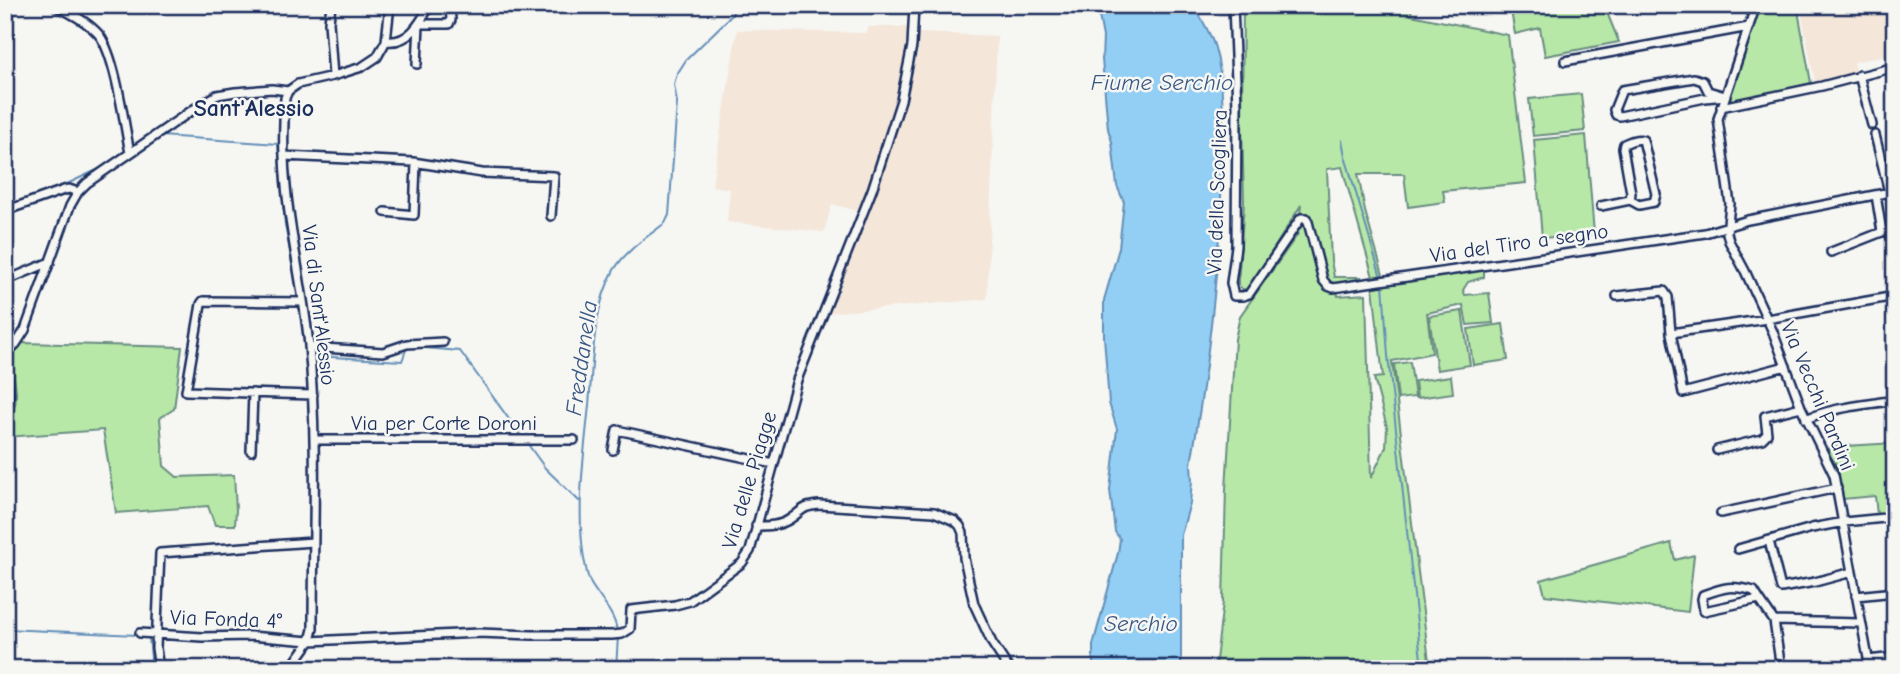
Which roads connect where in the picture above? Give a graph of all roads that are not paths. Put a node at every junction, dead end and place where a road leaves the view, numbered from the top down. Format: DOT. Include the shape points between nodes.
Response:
graph roads {
  1 [pos="54,5"];
  2 [pos="331,5"];
  3 [pos="390,5"];
  4 [pos="430,5"];
  5 [pos="450,5"];
  6 [pos="915,5"];
  7 [pos="1233,5"];
  8 [pos="1756,5"];
  9 [pos="420,23"];
  10 [pos="1749,27"];
  11 [pos="386,41"];
  12 [pos="1565,61"];
  13 [pos="417,64"];
  14 [pos="1895,67"];
  15 [pos="1859,75"];
  16 [pos="333,76"];
  17 [pos="288,91"];
  18 [pos="1725,96"];
  19 [pos="1721,107"];
  20 [pos="1872,125"];
  21 [pos="1875,135"];
  22 [pos="130,153"];
  23 [pos="284,156"];
  24 [pos="416,163"];
  25 [pos="1892,191"];
  26 [pos="78,192"];
  27 [pos="1876,195"];
  28 [pos="1630,200"];
  29 [pos="1601,206"];
  30 [pos="5,209"];
  31 [pos="385,212"];
  32 [pos="551,216"];
  33 [pos="1728,227"];
  34 [pos="1882,232"];
  35 [pos="1895,232"];
  36 [pos="1831,252"];
  37 [pos="50,262"];
  38 [pos="5,281"];
  39 [pos="1234,296"];
  40 [pos="1617,296"];
  41 [pos="1895,296"];
  42 [pos="300,302"];
  43 [pos="1767,318"];
  44 [pos="1671,333"];
  45 [pos="443,342"];
  46 [pos="309,347"];
  47 [pos="5,355"];
  48 [pos="1786,366"];
  49 [pos="5,370"];
  50 [pos="1895,371"];
  51 [pos="1895,383"];
  52 [pos="253,393"];
  53 [pos="313,395"];
  54 [pos="1895,400"];
  55 [pos="1801,407"];
  56 [pos="5,412"];
  57 [pos="1806,419"];
  58 [pos="314,440"];
  59 [pos="574,440"];
  60 [pos="613,450"];
  61 [pos="1717,450"];
  62 [pos="251,452"];
  63 [pos="774,464"];
  64 [pos="1837,488"];
  65 [pos="1721,513"];
  66 [pos="1895,517"];
  67 [pos="1843,522"];
  68 [pos="757,526"];
  69 [pos="1769,541"];
  70 [pos="313,542"];
  71 [pos="1738,549"];
  72 [pos="1852,572"];
  73 [pos="1895,592"];
  74 [pos="1856,596"];
  75 [pos="1759,599"];
  76 [pos="1774,621"];
  77 [pos="1860,623"];
  78 [pos="140,633"];
  79 [pos="158,634"];
  80 [pos="310,641"];
  81 [pos="1895,657"];
  82 [pos="1868,660"];
  83 [pos="159,669"];
  84 [pos="290,669"];
  85 [pos="1009,669"];
  86 [pos="1781,669"];
  87 [pos="1870,669"];
  1 -- 22 [label="street" via="99,36 111,60"];
  2 -- 16 [label="street"];
  3 -- 11 [label="street"];
  4 -- 9 [label="street"];
  5 -- 9 [label="street" via="449,24"];
  6 -- 63 [label="street, Via delle Piagge" via="901,100 872,190 797,380"];
  7 -- 39 [label="street, Via della Scogliera" via="1237,106"];
  8 -- 10 [label="street"];
  9 -- 11 [label="street" via="401,39"];
  9 -- 13 [label="street"];
  10 -- 12 [label="street"];
  10 -- 18 [label="street"];
  11 -- 16 [label="street" via="370,62"];
  14 -- 15 [label="street"];
  15 -- 19 [label="street"];
  15 -- 20 [label="street"];
  16 -- 17 [label="street" via="298,83"];
  17 -- 22 [label="street" via="217,95"];
  17 -- 23 [label="street, Via di Sant'Alessio"];
  18 -- 18 [label="street" via="1620,116 1614,110 1622,90 1694,78 1703,81 1709,91"];
  18 -- 19 [label="street"];
  19 -- 33 [label="street, Via Vecchi Pardini" via="1718,119 1730,204"];
  21 -- 25 [label="street"];
  22 -- 26 [label="street"];
  23 -- 24 [label="street"];
  23 -- 42 [label="street, Via di Sant'Alessio"];
  24 -- 31 [label="street" via="414,215"];
  24 -- 32 [label="street" via="482,173 554,176"];
  25 -- 27 [label="street, Via del Tiro a segno"];
  26 -- 30 [label="street" via="64,190"];
  26 -- 37 [label="street"];
  27 -- 33 [label="street, Via del Tiro a segno"];
  27 -- 34 [label="street"];
  28 -- 28 [label="street" via="1639,205 1655,200 1641,139 1623,148"];
  28 -- 29 [label="street"];
  33 -- 39 [label="street, Via del Tiro a segno" via="1333,288 1323,280 1308,222 1301,218 1249,294"];
  33 -- 43 [label="street, Via Vecchi Pardini" via="1728,241"];
  34 -- 35 [label="street"];
  34 -- 36 [label="street"];
  37 -- 38 [label="street"];
  37 -- 47 [label="street" via="25,330"];
  40 -- 44 [label="street" via="1664,291"];
  41 -- 43 [label="street"];
  42 -- 46 [label="street, Via di Sant'Alessio"];
  42 -- 52 [label="street" via="212,300 201,304 186,391"];
  43 -- 44 [label="street"];
  43 -- 48 [label="street, Via Vecchi Pardini"];
  44 -- 48 [label="street" via="1684,393"];
  45 -- 46 [label="street" via="407,344 383,352"];
  46 -- 53 [label="street, Via di Sant'Alessio"];
  48 -- 55 [label="street, Via Vecchi Pardini"];
  49 -- 56 [label="street" via="10,394"];
  50 -- 51 [label="street"];
  52 -- 53 [label="street"];
  52 -- 62 [label="street"];
  53 -- 58 [label="street, Via di Sant'Alessio"];
  54 -- 57 [label="street"];
  55 -- 57 [label="street, Via Vecchi Pardini"];
  55 -- 61 [label="street" via="1765,416 1767,434 1762,439"];
  57 -- 64 [label="street, Via Vecchi Pardini"];
  58 -- 59 [label="street, Via per Corte Doroni"];
  58 -- 70 [label="street, Via di Sant'Alessio"];
  60 -- 63 [label="street" via="617,430"];
  63 -- 68 [label="street, Via delle Piagge"];
  64 -- 65 [label="street"];
  64 -- 67 [label="street, Via Vecchi Pardini"];
  66 -- 67 [label="street"];
  67 -- 69 [label="street"];
  67 -- 72 [label="street, Via Vecchi Pardini"];
  68 -- 80 [label="street, Via delle Piagge" via="742,563 690,601 631,610 630,629 622,634 479,633"];
  68 -- 85 [label="street" via="783,523 803,508 819,505 933,512 955,521 963,533 974,604"];
  69 -- 71 [label="street"];
  69 -- 72 [label="street" via="1781,588"];
  70 -- 79 [label="street" via="160,553"];
  70 -- 80 [label="street, Via di Sant'Alessio"];
  72 -- 74 [label="street, Via Vecchi Pardini"];
  73 -- 74 [label="street"];
  74 -- 77 [label="street, Via Vecchi Pardini"];
  75 -- 75 [label="street" via="1754,591 1735,586 1702,599 1704,611"];
  75 -- 76 [label="street"];
  76 -- 77 [label="street"];
  76 -- 86 [label="street"];
  77 -- 82 [label="street, Via Vecchi Pardini"];
  78 -- 79 [label="street, Via Fonda 4°"];
  79 -- 80 [label="street, Via Fonda 4°"];
  79 -- 83 [label="street"];
  80 -- 84 [label="street"];
  81 -- 82 [label="street"];
  82 -- 87 [label="street, Via Vecchi Pardini"];
}
